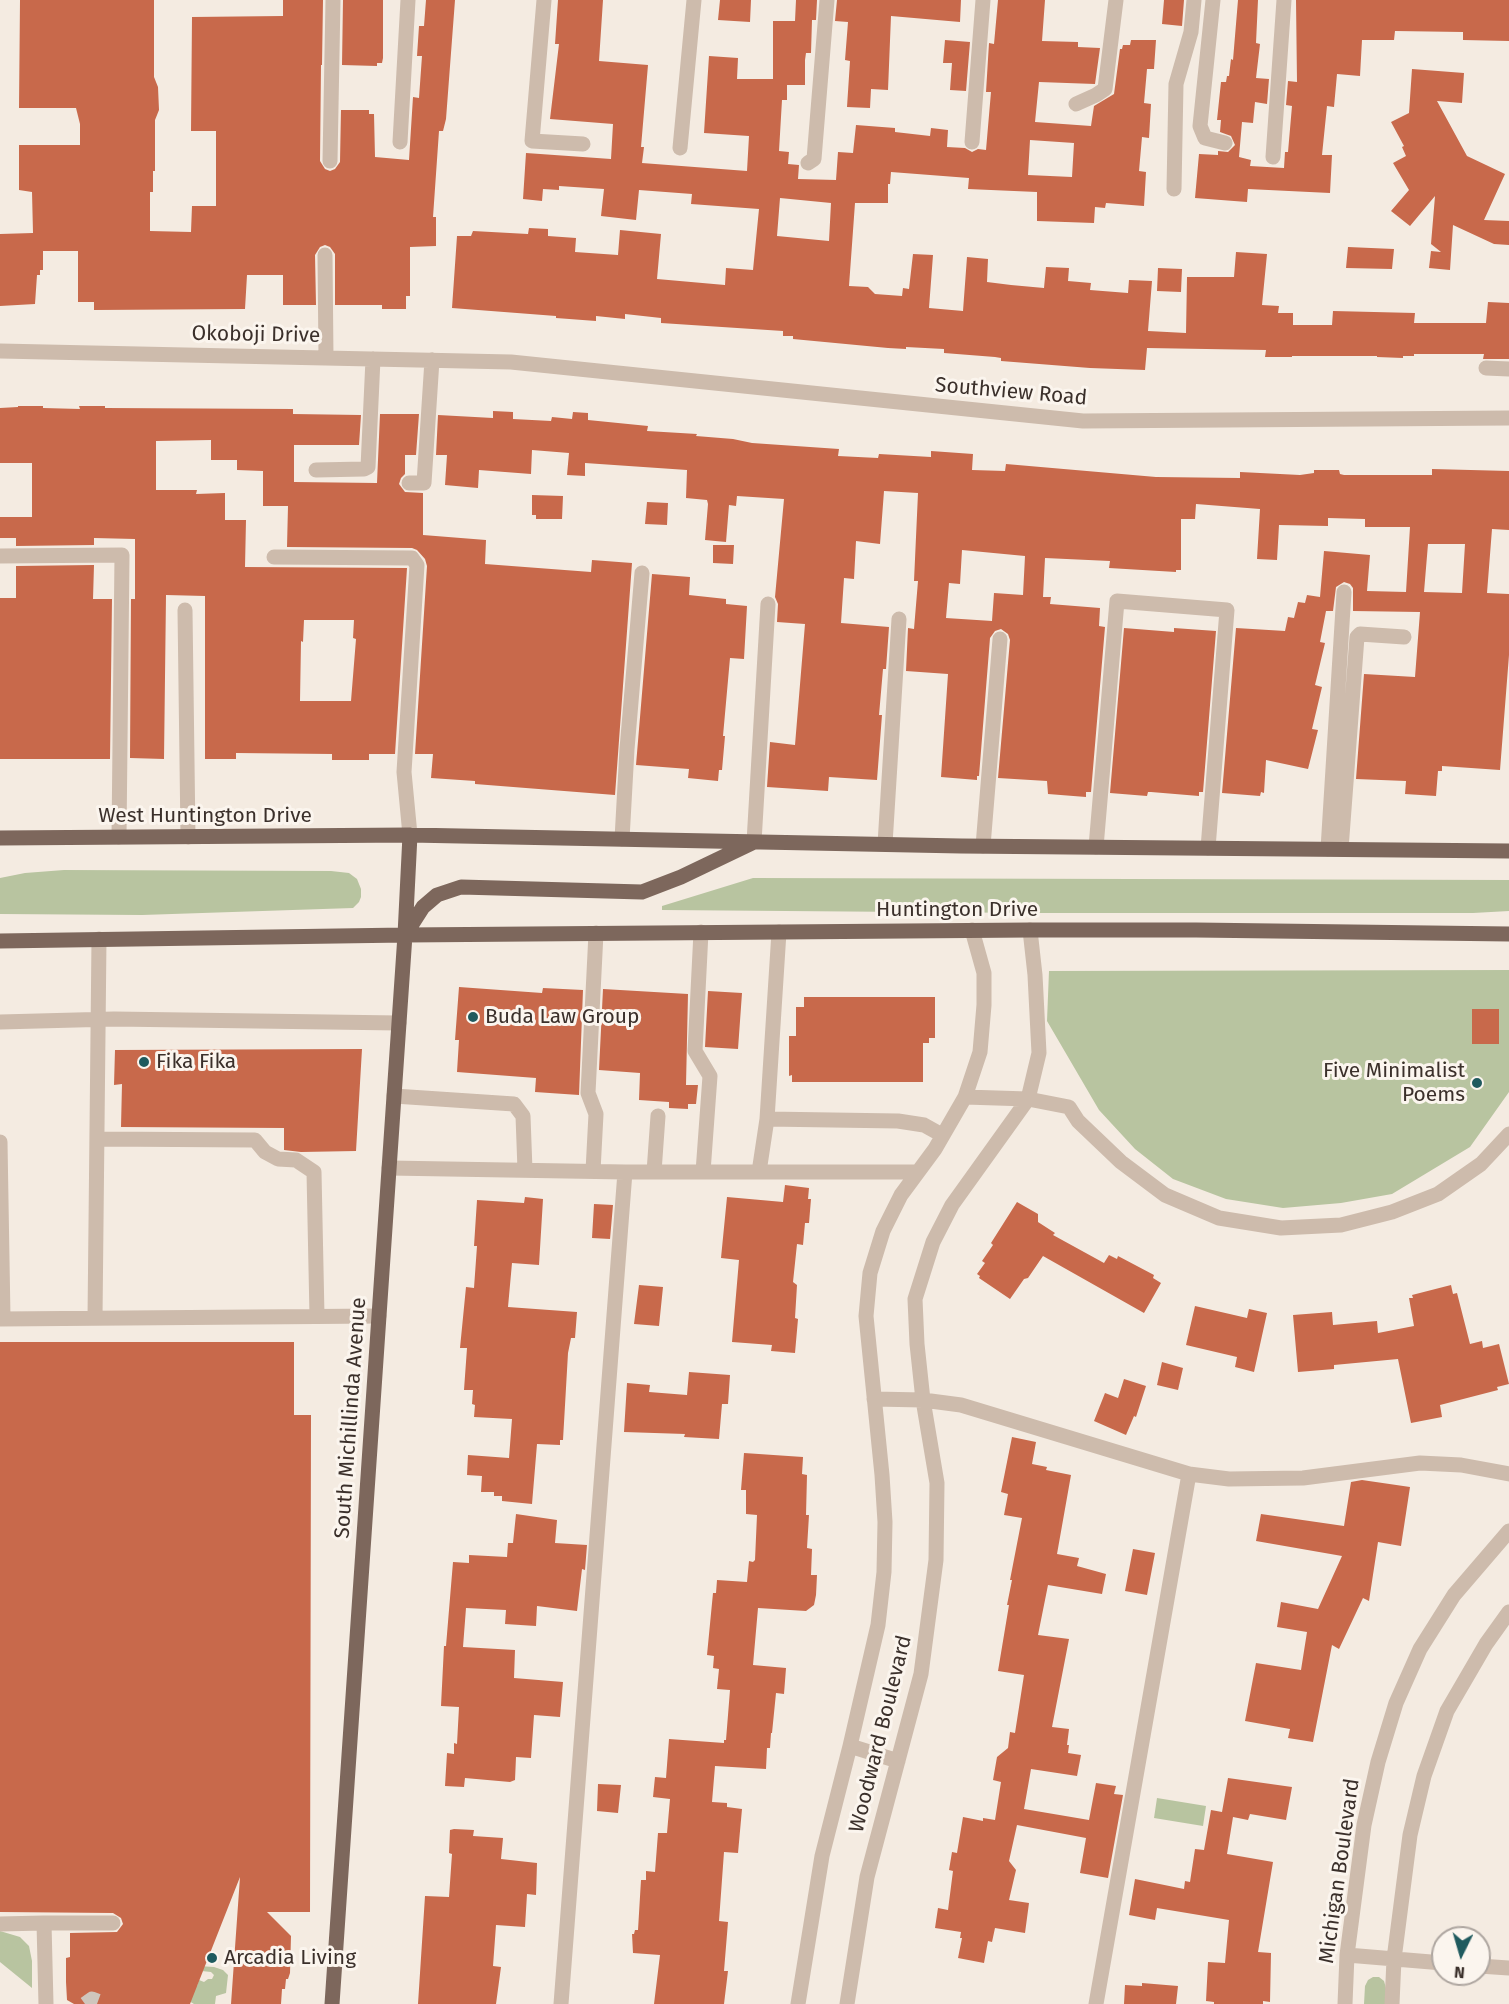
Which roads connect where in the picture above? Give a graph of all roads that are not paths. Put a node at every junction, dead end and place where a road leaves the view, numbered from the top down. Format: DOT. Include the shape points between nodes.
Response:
graph roads {
  1 [pos="333,0"];
  2 [pos="408,0"];
  3 [pos="544,0"];
  4 [pos="694,0"];
  5 [pos="827,0"];
  6 [pos="983,0"];
  7 [pos="1116,0"];
  8 [pos="1194,0"];
  9 [pos="1213,0"];
  10 [pos="1284,0"];
  11 [pos="1076,104"];
  12 [pos="400,142"];
  13 [pos="972,142"];
  14 [pos="1225,143"];
  15 [pos="583,144"];
  16 [pos="680,148"];
  17 [pos="1273,157"];
  18 [pos="330,161"];
  19 [pos="808,163"];
  20 [pos="1174,189"];
  21 [pos="325,255"];
  22 [pos="0,351"];
  23 [pos="326,358"];
  24 [pos="373,359"];
  25 [pos="432,360"];
  26 [pos="511,362"];
  27 [pos="1486,368"];
  28 [pos="1509,369"];
  29 [pos="1509,418"];
  30 [pos="316,470"];
  31 [pos="409,483"];
  32 [pos="0,556"];
  33 [pos="274,557"];
  34 [pos="642,573"];
  35 [pos="1344,592"];
  36 [pos="768,604"];
  37 [pos="185,610"];
  38 [pos="900,620"];
  39 [pos="1404,637"];
  40 [pos="1000,639"];
  41 [pos="410,835"];
  42 [pos="119,837"];
  43 [pos="188,837"];
  44 [pos="0,838"];
  45 [pos="622,839"];
  46 [pos="754,842"];
  47 [pos="885,844"];
  48 [pos="983,846"];
  49 [pos="1096,847"];
  50 [pos="1208,848"];
  51 [pos="1335,849"];
  52 [pos="1509,851"];
  53 [pos="972,930"];
  54 [pos="1030,930"];
  55 [pos="701,932"];
  56 [pos="779,932"];
  57 [pos="596,933"];
  58 [pos="405,934"];
  59 [pos="1509,934"];
  60 [pos="99,939"];
  61 [pos="0,941"];
  62 [pos="98,1020"];
  63 [pos="0,1022"];
  64 [pos="399,1023"];
  65 [pos="394,1096"];
  66 [pos="965,1097"];
  67 [pos="1028,1099"];
  68 [pos="658,1116"];
  69 [pos="767,1119"];
  70 [pos="1509,1134"];
  71 [pos="942,1135"];
  72 [pos="97,1139"];
  73 [pos="0,1142"];
  74 [pos="389,1168"];
  75 [pos="525,1170"];
  76 [pos="593,1171"];
  77 [pos="625,1172"];
  78 [pos="654,1172"];
  79 [pos="703,1172"];
  80 [pos="759,1172"];
  81 [pos="918,1172"];
  82 [pos="317,1316"];
  83 [pos="379,1316"];
  84 [pos="1,1318"];
  85 [pos="95,1318"];
  86 [pos="874,1399"];
  87 [pos="923,1400"];
  88 [pos="1189,1474"];
  89 [pos="1509,1474"];
  90 [pos="1509,1531"];
  91 [pos="1509,1612"];
  92 [pos="850,1746"];
  93 [pos="898,1761"];
  94 [pos="44,1923"];
  95 [pos="113,1923"];
  96 [pos="0,1924"];
  97 [pos="1347,1955"];
  98 [pos="1394,1959"];
  99 [pos="1431,1962"];
  100 [pos="1491,1967"];
  101 [pos="1509,1968"];
  102 [pos="46,2004"];
  103 [pos="332,2004"];
  104 [pos="561,2004"];
  105 [pos="798,2004"];
  106 [pos="847,2004"];
  107 [pos="1096,2004"];
  108 [pos="1345,2004"];
  109 [pos="1392,2004"];
  1 -- 18 [label="street"];
  2 -- 12 [label="street"];
  3 -- 15 [label="street" via="532,141"];
  4 -- 16 [label="street"];
  5 -- 19 [label="street" via="814,159"];
  6 -- 13 [label="street"];
  7 -- 11 [label="street" via="1105,89"];
  8 -- 20 [label="street" via="1191,32 1176,84"];
  9 -- 14 [label="street" via="1200,126 1205,138"];
  10 -- 17 [label="street"];
  21 -- 23 [label="street"];
  22 -- 23 [label="street, Okoboji Drive"];
  23 -- 24 [label="street, Okoboji Drive"];
  24 -- 25 [label="street, Okoboji Drive"];
  24 -- 30 [label="street" via="368,467"];
  25 -- 26 [label="street, Okoboji Drive"];
  25 -- 31 [label="street" via="424,483"];
  26 -- 29 [label="street, Southview Road" via="1083,421"];
  27 -- 28 [label="street"];
  32 -- 42 [label="street" via="122,555"];
  33 -- 41 [label="street" via="412,558 417,565 404,772"];
  34 -- 45 [label="street"];
  35 -- 51 [label="street"];
  36 -- 46 [label="street"];
  37 -- 43 [label="street"];
  38 -- 47 [label="street"];
  39 -- 51 [label="street" via="1357,637"];
  40 -- 48 [label="street"];
  41 -- 43 [label="main road, West Huntington Drive"];
  41 -- 45 [label="main road"];
  41 -- 58 [label="main road, South Michillinda Avenue"];
  42 -- 43 [label="main road, West Huntington Drive"];
  42 -- 44 [label="main road, West Huntington Drive"];
  45 -- 46 [label="main road"];
  46 -- 47 [label="main road"];
  46 -- 58 [label="main road" via="642,891 461,887 437,895 423,907"];
  47 -- 48 [label="main road"];
  48 -- 49 [label="main road"];
  49 -- 50 [label="main road"];
  49 -- 50 [label="street" via="1117,601 1227,610"];
  50 -- 51 [label="main road"];
  51 -- 52 [label="main road"];
  53 -- 54 [label="main road, Huntington Drive"];
  53 -- 56 [label="main road, Huntington Drive"];
  53 -- 66 [label="street, Woodward Boulevard" via="984,973 984,1005 980,1052"];
  54 -- 59 [label="main road, Huntington Drive"];
  54 -- 67 [label="street, Woodward Boulevard" via="1039,1053"];
  55 -- 56 [label="main road, Huntington Drive"];
  55 -- 57 [label="main road, Huntington Drive"];
  55 -- 79 [label="street" via="695,1051 710,1076"];
  56 -- 69 [label="street"];
  57 -- 58 [label="main road, Huntington Drive"];
  57 -- 76 [label="street" via="588,1093 596,1114"];
  58 -- 60 [label="main road"];
  58 -- 64 [label="main road, South Michillinda Avenue"];
  60 -- 61 [label="main road"];
  60 -- 62 [label="street"];
  62 -- 63 [label="street"];
  62 -- 64 [label="street"];
  62 -- 72 [label="street"];
  64 -- 65 [label="main road, South Michillinda Avenue"];
  65 -- 74 [label="main road, South Michillinda Avenue"];
  65 -- 75 [label="street" via="514,1104 523,1116"];
  66 -- 67 [label="street"];
  66 -- 71 [label="street, Woodward Boulevard"];
  67 -- 70 [label="street" via="1069,1107 1078,1121 1121,1162 1165,1195 1220,1218 1281,1228 1341,1225 1392,1212 1438,1194 1481,1164"];
  67 -- 87 [label="street, Woodward Boulevard" via="952,1205 933,1242 915,1299"];
  68 -- 78 [label="street"];
  69 -- 71 [label="street" via="898,1121 924,1125"];
  69 -- 80 [label="street"];
  71 -- 81 [label="street, Woodward Boulevard"];
  72 -- 82 [label="street" via="255,1140 265,1152 278,1159 296,1160 314,1172"];
  72 -- 85 [label="street"];
  73 -- 84 [label="street"];
  74 -- 75 [label="street"];
  74 -- 83 [label="main road, South Michillinda Avenue"];
  75 -- 76 [label="street"];
  76 -- 77 [label="street"];
  77 -- 78 [label="street"];
  77 -- 104 [label="street"];
  78 -- 79 [label="street"];
  79 -- 80 [label="street"];
  80 -- 81 [label="street"];
  81 -- 86 [label="street, Woodward Boulevard" via="883,1231 870,1273 866,1316"];
  82 -- 83 [label="street"];
  82 -- 85 [label="street"];
  83 -- 103 [label="main road, South Michillinda Avenue"];
  84 -- 85 [label="street"];
  86 -- 87 [label="street"];
  86 -- 92 [label="street, Woodward Boulevard" via="885,1522 884,1572 878,1625"];
  87 -- 88 [label="street" via="961,1405"];
  87 -- 93 [label="street, Woodward Boulevard" via="938,1483 936,1560 921,1674"];
  88 -- 89 [label="street" via="1229,1479 1303,1478 1420,1463 1461,1465"];
  88 -- 107 [label="street"];
  90 -- 97 [label="street, Michigan Boulevard" via="1454,1595 1420,1649 1396,1703 1364,1825"];
  91 -- 98 [label="street" via="1447,1711 1424,1776 1410,1834"];
  92 -- 93 [label="street"];
  92 -- 105 [label="street, Woodward Boulevard" via="822,1856"];
  93 -- 106 [label="street, Woodward Boulevard" via="867,1877"];
  94 -- 95 [label="street"];
  94 -- 96 [label="street"];
  94 -- 102 [label="street"];
  97 -- 98 [label="street"];
  97 -- 108 [label="street, Michigan Boulevard"];
  98 -- 99 [label="street"];
  98 -- 109 [label="street"];
  100 -- 101 [label="street"];
}
